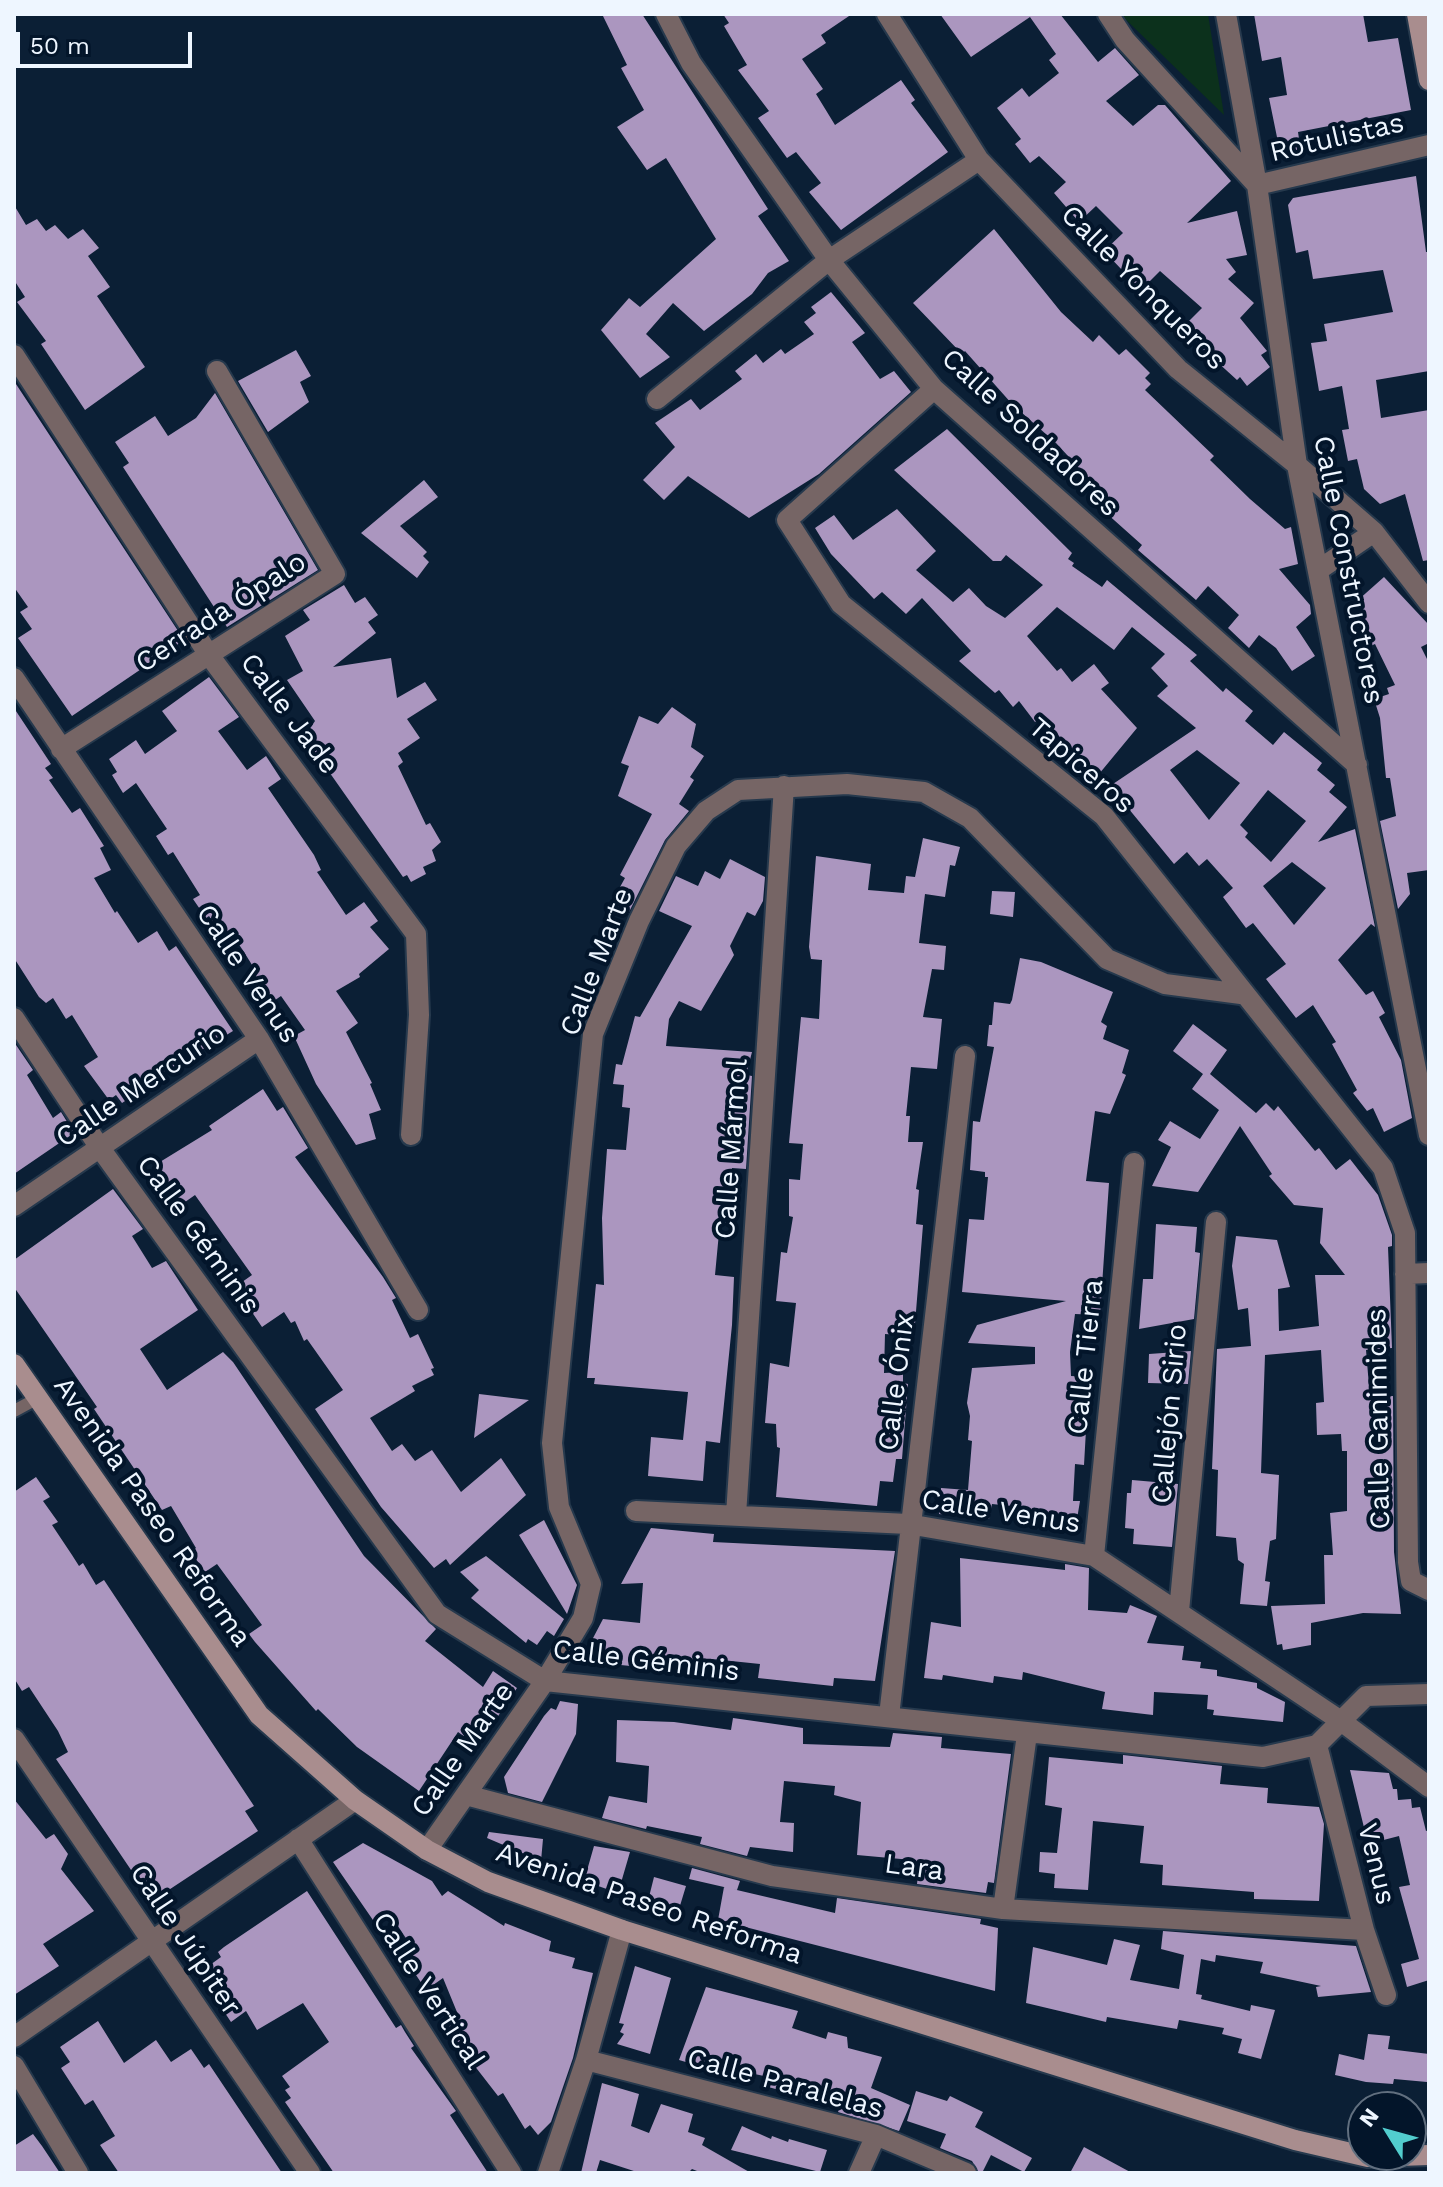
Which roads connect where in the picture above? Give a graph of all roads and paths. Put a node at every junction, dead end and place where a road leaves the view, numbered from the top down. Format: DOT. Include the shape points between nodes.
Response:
graph roads {
  1 [pos="666,14"];
  2 [pos="887,14"];
  3 [pos="1108,14"];
  4 [pos="1226,14"];
  5 [pos="1417,14"];
  6 [pos="1429,80"];
  7 [pos="1429,145"];
  8 [pos="979,160"];
  9 [pos="1257,185"];
  10 [pos="829,260"];
  11 [pos="14,355"];
  12 [pos="217,371"];
  13 [pos="934,389"];
  14 [pos="657,399"];
  15 [pos="1297,465"];
  16 [pos="1374,532"];
  17 [pos="1320,569"];
  18 [pos="1429,603"];
  19 [pos="209,655"];
  20 [pos="14,678"];
  21 [pos="61,749"];
  22 [pos="1357,765"];
  23 [pos="784,786"];
  24 [pos="1241,994"];
  25 [pos="14,1018"];
  26 [pos="259,1039"];
  27 [pos="965,1056"];
  28 [pos="411,1135"];
  29 [pos="1429,1135"];
  30 [pos="100,1148"];
  31 [pos="1134,1163"];
  32 [pos="14,1206"];
  33 [pos="1216,1222"];
  34 [pos="1429,1273"];
  35 [pos="1405,1274"];
  36 [pos="418,1310"];
  37 [pos="14,1364"];
  38 [pos="38,1398"];
  39 [pos="14,1411"];
  40 [pos="636,1511"];
  41 [pos="736,1515"];
  42 [pos="908,1524"];
  43 [pos="1094,1556"];
  44 [pos="1429,1590"];
  45 [pos="1179,1611"];
  46 [pos="545,1681"];
  47 [pos="1429,1694"];
  48 [pos="889,1716"];
  49 [pos="1341,1721"];
  50 [pos="1027,1734"];
  51 [pos="14,1739"];
  52 [pos="1317,1745"];
  53 [pos="1429,1787"];
  54 [pos="466,1795"];
  55 [pos="355,1800"];
  56 [pos="298,1839"];
  57 [pos="427,1850"];
  58 [pos="1003,1909"];
  59 [pos="622,1930"];
  60 [pos="1364,1930"];
  61 [pos="152,1940"];
  62 [pos="1386,1995"];
  63 [pos="14,2037"];
  64 [pos="586,2060"];
  65 [pos="14,2066"];
  66 [pos="876,2135"];
  67 [pos="1429,2155"];
  68 [pos="78,2173"];
  69 [pos="310,2173"];
  70 [pos="511,2173"];
  71 [pos="548,2173"];
  72 [pos="859,2173"];
  73 [pos="966,2173"];
  1 -- 10 [label="street, Calle Soldadores" via="691,63"];
  2 -- 8 [label="street, Calle Yonqueros"];
  3 -- 9 [label="street" via="1125,40"];
  4 -- 9 [label="street, Calle Constructores"];
  5 -- 6 [label="main road"];
  7 -- 9 [label="street, Rotulistas"];
  8 -- 10 [label="street"];
  8 -- 15 [label="street, Calle Yonqueros" via="1178,369"];
  9 -- 15 [label="street, Calle Constructores"];
  10 -- 13 [label="street, Calle Soldadores"];
  10 -- 14 [label="street"];
  11 -- 19 [label="street, Calle Jade"];
  12 -- 19 [label="street, Cerrada Ópalo" via="335,574"];
  13 -- 22 [label="street, Calle Soldadores"];
  13 -- 24 [label="street, Tapiceros" via="787,520 841,604 1104,816"];
  15 -- 16 [label="street, Calle Yonqueros"];
  15 -- 17 [label="street, Calle Constructores"];
  16 -- 17 [label="street"];
  16 -- 18 [label="street, Calle Yonqueros"];
  17 -- 22 [label="street, Calle Constructores"];
  19 -- 21 [label="street, Cerrada Ópalo"];
  19 -- 28 [label="street, Calle Jade" via="416,934 419,1015"];
  20 -- 21 [label="street, Calle Venus"];
  21 -- 26 [label="street, Calle Venus"];
  22 -- 29 [label="street, Calle Constructores"];
  23 -- 24 [label="street, Calle Marte" via="847,784 924,792 970,818 1107,959 1165,984"];
  23 -- 41 [label="street, Calle Mármol"];
  23 -- 46 [label="street, Calle Marte" via="738,790 706,811 676,846 593,1034 552,1443 559,1507 591,1584 583,1618"];
  24 -- 35 [label="street, Tapiceros" via="1383,1168 1405,1233"];
  25 -- 30 [label="street, Calle Géminis"];
  26 -- 30 [label="street, Calle Mercurio"];
  26 -- 36 [label="street, Calle Venus"];
  27 -- 42 [label="street, Calle Ónix"];
  30 -- 32 [label="street, Calle Mercurio"];
  30 -- 46 [label="street, Calle Géminis" via="437,1614"];
  31 -- 43 [label="street, Calle Tierra"];
  33 -- 45 [label="street, Callejón Sirio"];
  34 -- 35 [label="street"];
  35 -- 44 [label="street, Calle Ganimides" via="1408,1562 1411,1581"];
  37 -- 38 [label="main road, Avenida Paseo Reforma"];
  38 -- 39 [label="lane"];
  38 -- 55 [label="main road, Avenida Paseo Reforma" via="259,1715"];
  40 -- 41 [label="street, Calle Venus"];
  41 -- 42 [label="street, Calle Venus"];
  42 -- 43 [label="street, Calle Venus"];
  42 -- 48 [label="street, Calle Ónix"];
  43 -- 45 [label="street, Calle Venus"];
  45 -- 49 [label="street, Calle Venus"];
  46 -- 48 [label="street, Calle Géminis"];
  46 -- 54 [label="street, Calle Marte"];
  47 -- 49 [label="street" via="1366,1696"];
  48 -- 50 [label="street, Calle Géminis"];
  49 -- 52 [label="street"];
  49 -- 53 [label="street, Calle Venus"];
  50 -- 52 [label="street, Calle Géminis" via="1263,1757"];
  50 -- 58 [label="street"];
  51 -- 61 [label="street, Calle Júpiter"];
  52 -- 60 [label="street, Venus"];
  54 -- 57 [label="street, Calle Marte"];
  54 -- 58 [label="street, Lara" via="772,1876"];
  55 -- 56 [label="street"];
  55 -- 57 [label="main road, Avenida Paseo Reforma"];
  56 -- 61 [label="street"];
  56 -- 70 [label="street, Calle Vertical"];
  57 -- 59 [label="main road, Avenida Paseo Reforma" via="488,1882"];
  58 -- 60 [label="street, Lara"];
  59 -- 64 [label="street"];
  59 -- 67 [label="main road, Avenida Paseo Reforma" via="1295,2140 1368,2157"];
  60 -- 62 [label="street, Venus"];
  61 -- 63 [label="street"];
  61 -- 69 [label="street, Calle Júpiter"];
  64 -- 66 [label="street, Calle Paralelas"];
  64 -- 71 [label="street"];
  65 -- 68 [label="street"];
  66 -- 72 [label="street"];
  66 -- 73 [label="street, Calle Paralelas"];
}
